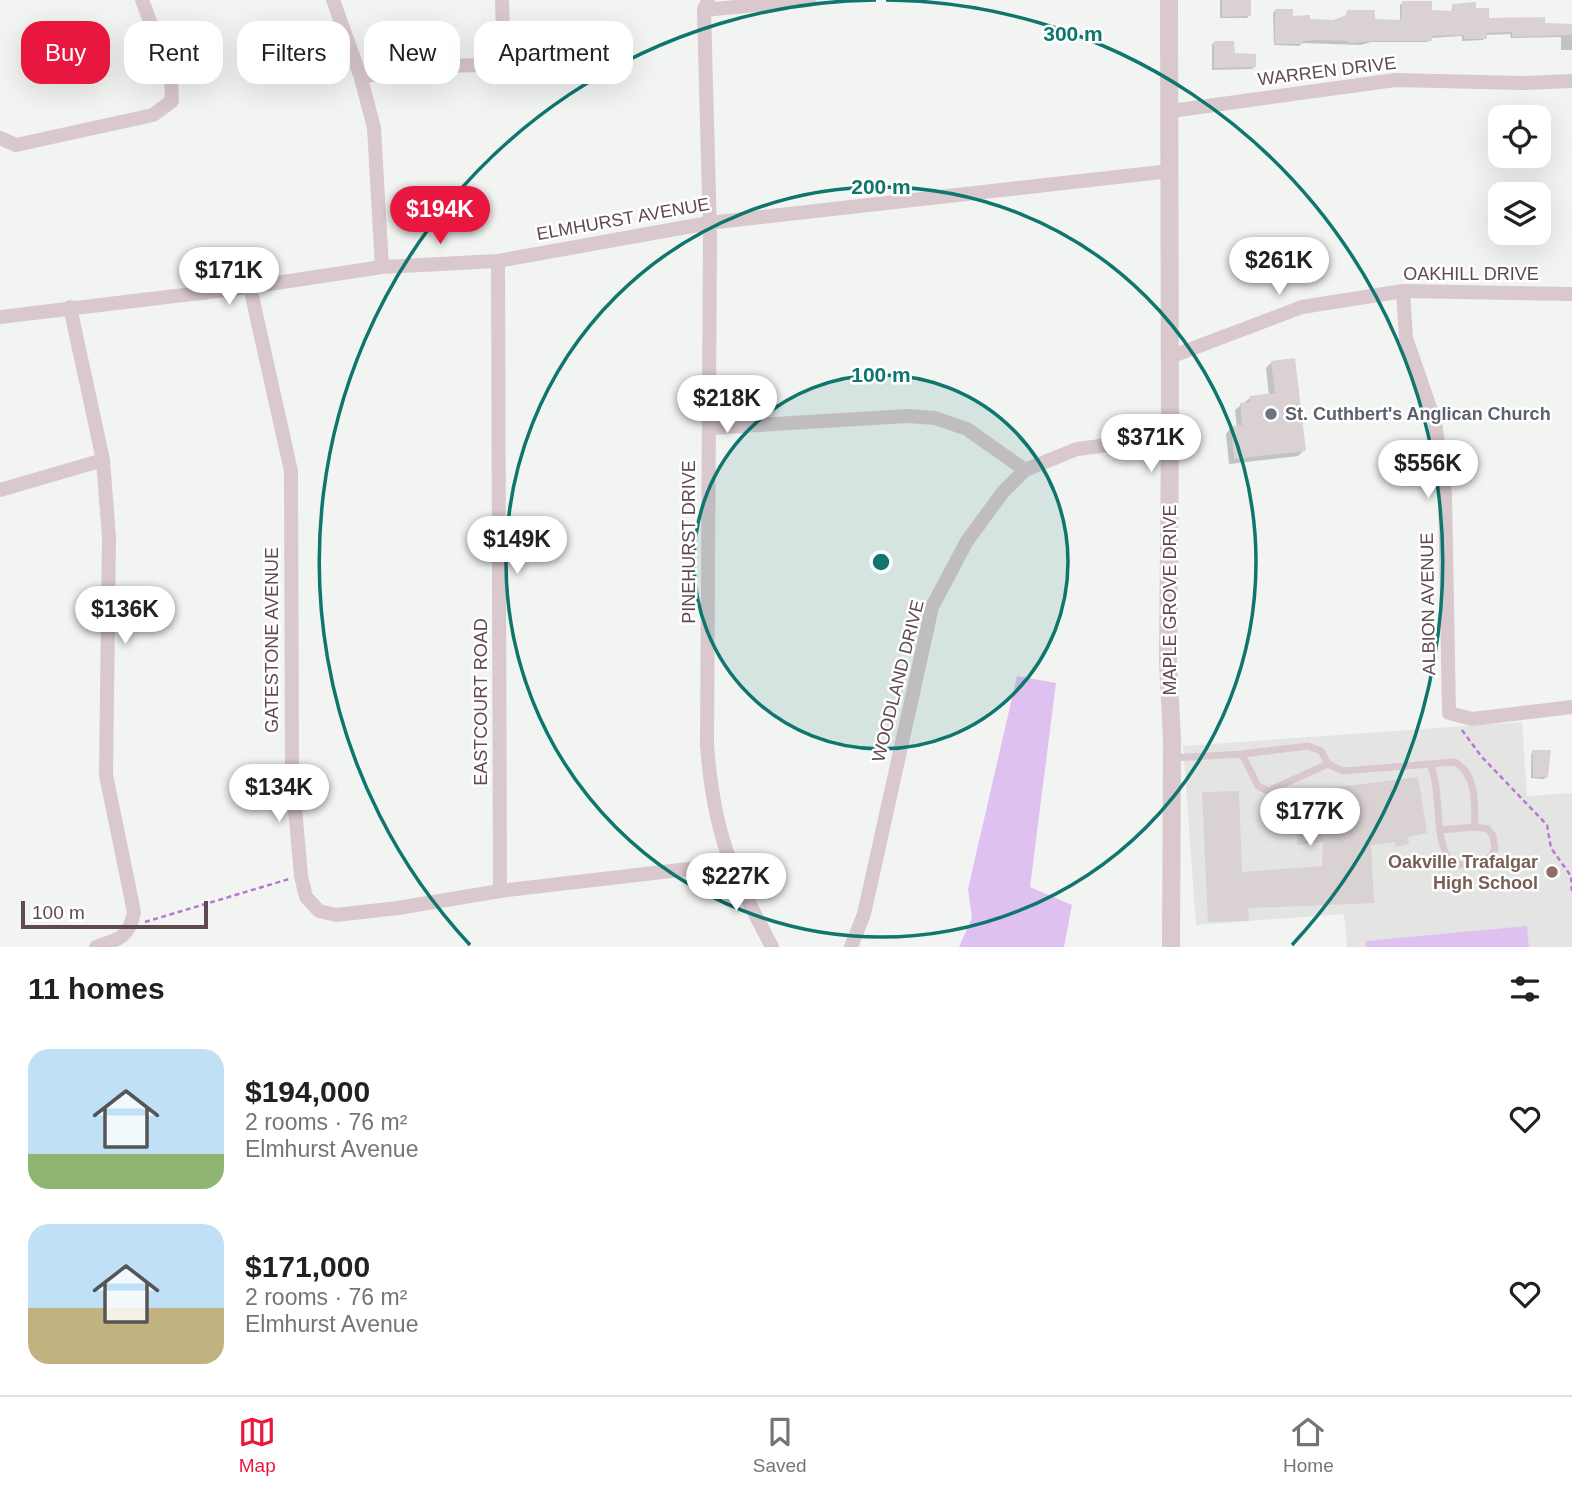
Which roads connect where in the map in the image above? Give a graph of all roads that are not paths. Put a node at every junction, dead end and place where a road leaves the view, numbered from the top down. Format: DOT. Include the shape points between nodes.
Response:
graph roads {
  1 [pos="142,0"];
  2 [pos="333,0"];
  3 [pos="502,0"];
  4 [pos="809,0"];
  5 [pos="1170,0"];
  6 [pos="706,5"];
  7 [pos="361,78"];
  8 [pos="1572,82"];
  9 [pos="1171,111"];
  10 [pos="0,138"];
  11 [pos="1170,171"];
  12 [pos="709,223"];
  13 [pos="498,261"];
  14 [pos="382,267"];
  15 [pos="250,287"];
  16 [pos="1403,291"];
  17 [pos="1572,294"];
  18 [pos="71,307"];
  19 [pos="0,317"];
  20 [pos="1170,357"];
  21 [pos="710,428"];
  22 [pos="1170,437"];
  23 [pos="103,460"];
  24 [pos="1025,470"];
  25 [pos="0,490"];
  26 [pos="1572,707"];
  27 [pos="1242,754"];
  28 [pos="1172,758"];
  29 [pos="1328,764"];
  30 [pos="1430,764"];
  31 [pos="1475,827"];
  32 [pos="1441,831"];
  33 [pos="731,864"];
  34 [pos="500,891"];
  35 [pos="96,947"];
  36 [pos="772,947"];
  37 [pos="851,947"];
  38 [pos="1171,947"];
  1 -- 10 [label="street" via="171,78 172,101 153,115 16,145"];
  2 -- 7 [label="street"];
  3 -- 7 [label="street" via="500,53 485,65 398,67"];
  4 -- 6 [label="street"];
  5 -- 9 [label="street, MAPLE GROVE DRIVE"];
  6 -- 12 [label="street, PINEHURST DRIVE"];
  7 -- 14 [label="street" via="374,128"];
  8 -- 9 [label="street, WARREN DRIVE" via="1395,80"];
  9 -- 11 [label="street, MAPLE GROVE DRIVE"];
  11 -- 12 [label="street, ELMHURST AVENUE"];
  11 -- 20 [label="street, MAPLE GROVE DRIVE"];
  12 -- 13 [label="street, ELMHURST AVENUE"];
  12 -- 21 [label="street, PINEHURST DRIVE"];
  13 -- 14 [label="street, ELMHURST AVENUE"];
  13 -- 34 [label="street, EASTCOURT ROAD"];
  14 -- 15 [label="street, ELMHURST AVENUE"];
  15 -- 18 [label="street, ELMHURST AVENUE"];
  15 -- 34 [label="street, GATESTONE AVENUE" via="290,471 292,773 306,897 319,911 335,915"];
  16 -- 17 [label="street, OAKHILL DRIVE"];
  16 -- 20 [label="street, OAKHILL DRIVE" via="1302,307"];
  16 -- 26 [label="street, ALBION AVENUE" via="1406,338 1435,422 1445,494 1449,713 1472,719"];
  18 -- 19 [label="street, ELMHURST AVENUE"];
  18 -- 23 [label="street"];
  20 -- 22 [label="street, MAPLE GROVE DRIVE"];
  21 -- 24 [label="street" via="935,418 967,429"];
  21 -- 33 [label="street, PINEHURST DRIVE" via="707,745 710,783"];
  22 -- 24 [label="street, WOODLAND DRIVE" via="1077,449"];
  22 -- 28 [label="street, MAPLE GROVE DRIVE"];
  23 -- 25 [label="street"];
  23 -- 35 [label="street" via="109,537 106,775 134,912 122,938"];
  24 -- 37 [label="street, WOODLAND DRIVE" via="967,541 932,607 864,914"];
  27 -- 28 [label="lane"];
  27 -- 29 [label="lane" via="1308,746 1321,751"];
  27 -- 29 [label="lane" via="1258,786 1268,791"];
  28 -- 38 [label="street, MAPLE GROVE DRIVE"];
  29 -- 30 [label="lane" via="1343,771"];
  30 -- 31 [label="lane" via="1455,762 1468,773"];
  30 -- 32 [label="lane"];
  31 -- 32 [label="lane"];
  31 -- 32 [label="lane" via="1488,829 1495,849 1487,860 1468,867 1451,863"];
  33 -- 34 [label="street, GATESTONE AVENUE"];
  33 -- 36 [label="street, PINEHURST DRIVE"];
}
